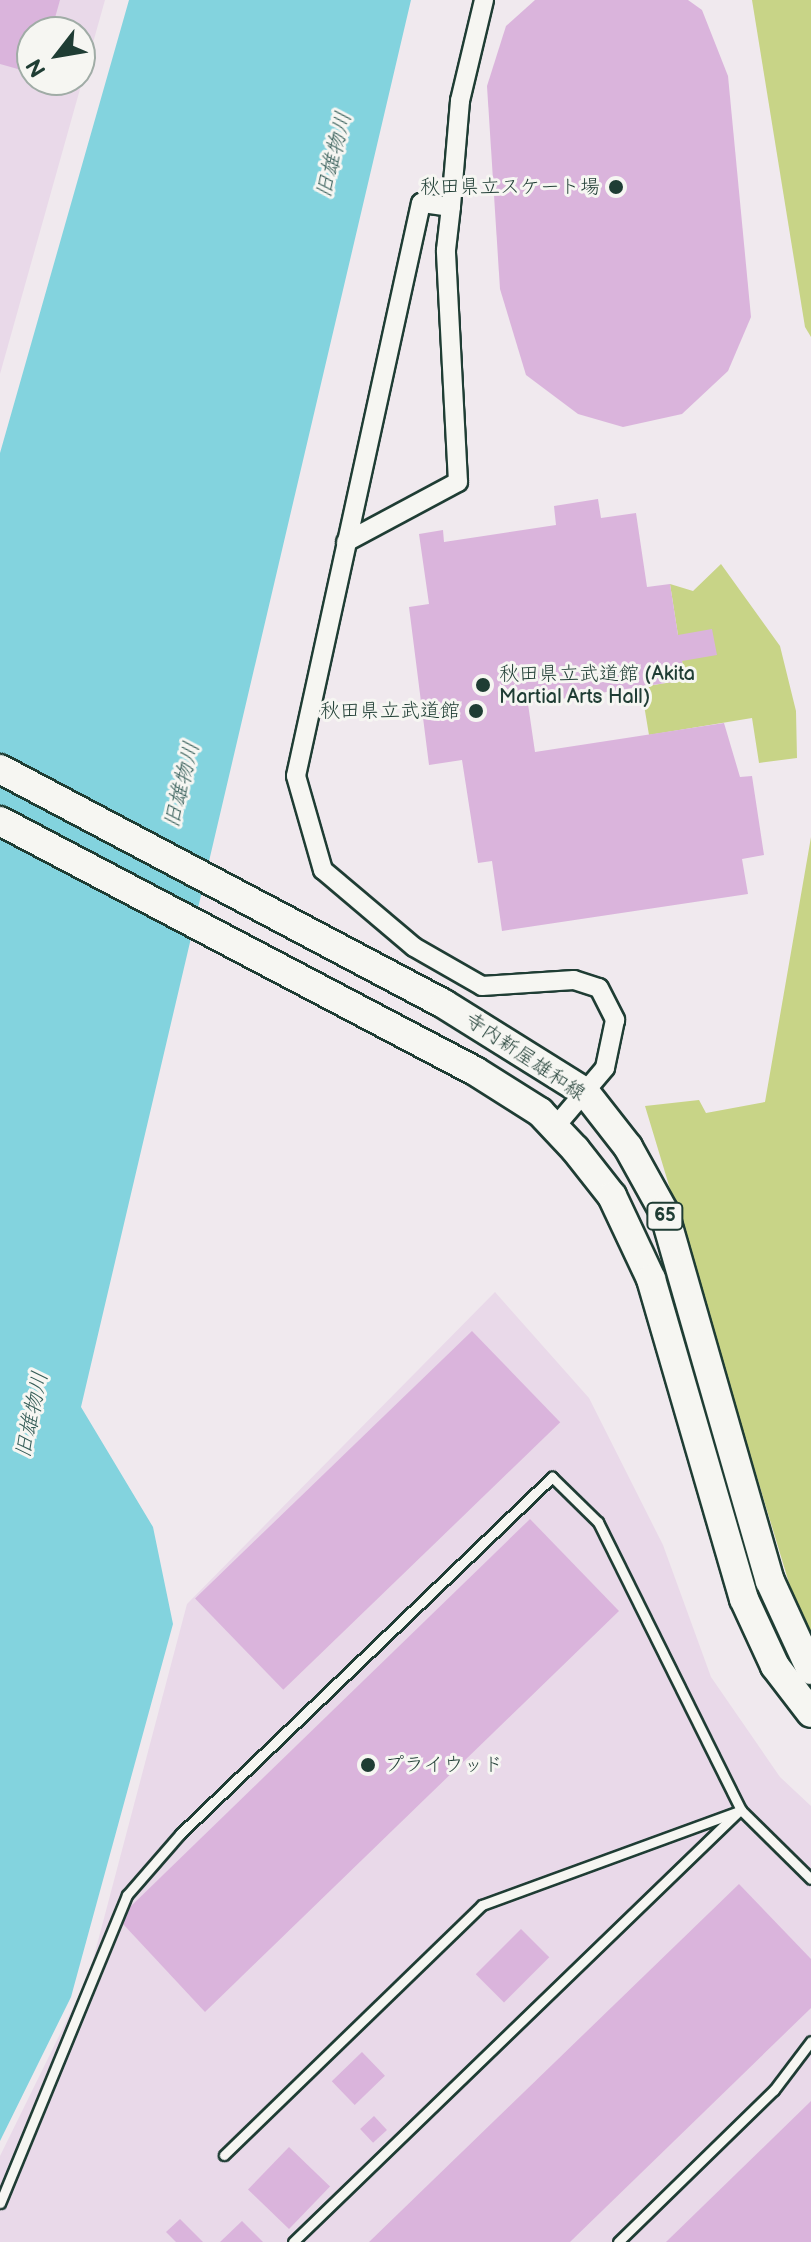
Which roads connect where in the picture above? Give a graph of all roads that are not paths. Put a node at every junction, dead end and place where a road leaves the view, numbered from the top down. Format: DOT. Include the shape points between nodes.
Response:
graph roads {
  1 [pos="484,0"];
  2 [pos="451,207"];
  3 [pos="346,542"];
  4 [pos="0,769"];
  5 [pos="0,821"];
  6 [pos="585,1092"];
  7 [pos="555,1127"];
  8 [pos="811,1670"];
  9 [pos="811,1713"];
  10 [pos="741,1810"];
  11 [pos="811,1879"];
  12 [pos="811,2041"];
  13 [pos="224,2155"];
  14 [pos="0,2203"];
  15 [pos="293,2242"];
  16 [pos="618,2242"];
  1 -- 2 [label="street" via="460,101"];
  2 -- 3 [label="street" via="421,203"];
  2 -- 3 [label="street" via="446,250 458,482"];
  3 -- 6 [label="street" via="296,776 308,835 323,870 357,905 450,971 482,986 574,980 599,988 615,1020 605,1068"];
  4 -- 6 [label="main road, 寺内新屋雄和線 / 65" via="444,1004"];
  5 -- 7 [label="main road, 寺内新屋雄和線 / 65" via="475,1071"];
  6 -- 7 [label="street"];
  6 -- 8 [label="main road, 寺内新屋雄和線 / 65" via="628,1147 664,1212 770,1581"];
  7 -- 9 [label="main road, 寺内新屋雄和線 / 65" via="612,1196 651,1279 744,1599 775,1666"];
  10 -- 11 [label="lane"];
  10 -- 13 [label="lane" via="482,1905"];
  10 -- 14 [label="lane" via="598,1522 552,1477 180,1834 127,1895"];
  10 -- 15 [label="lane"];
  12 -- 16 [label="lane" via="774,2090"];
}
